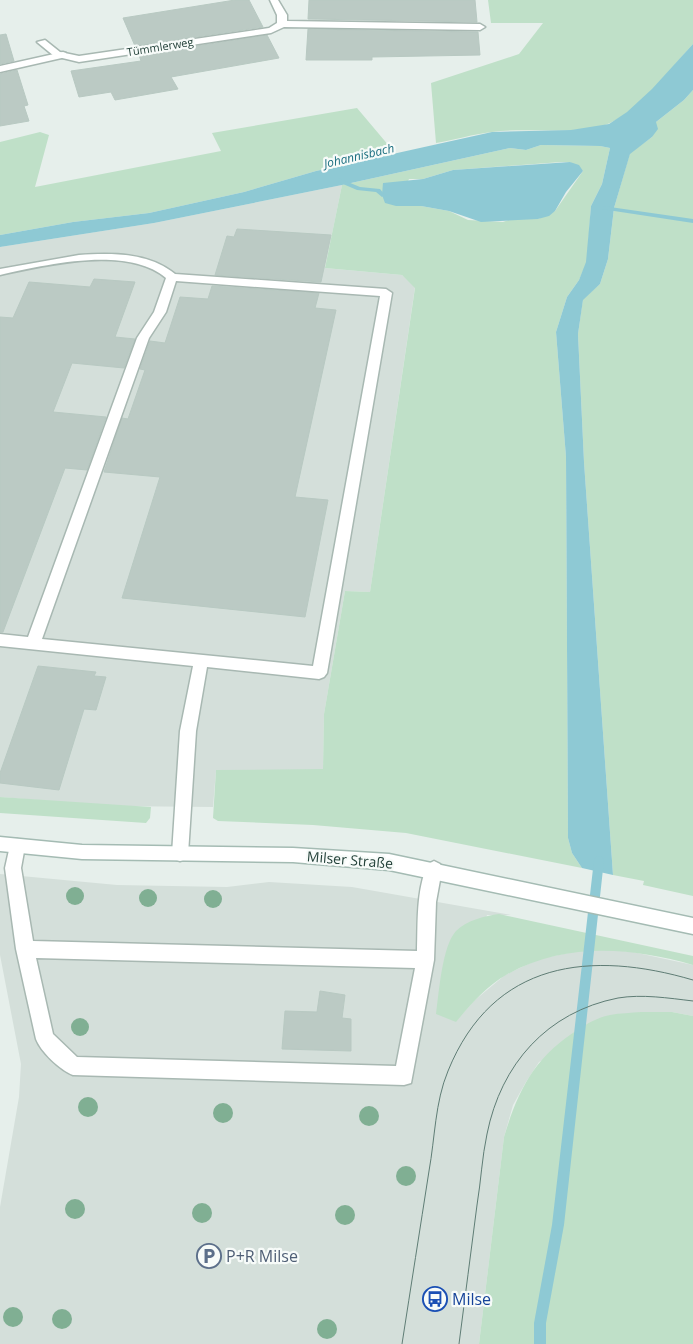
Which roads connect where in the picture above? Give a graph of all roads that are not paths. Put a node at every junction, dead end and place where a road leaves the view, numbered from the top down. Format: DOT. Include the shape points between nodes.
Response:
graph roads {
  1 [pos="274,0"];
  2 [pos="282,24"];
  3 [pos="480,27"];
  4 [pos="42,42"];
  5 [pos="63,55"];
  6 [pos="0,69"];
  7 [pos="0,272"];
  8 [pos="172,276"];
  9 [pos="0,640"];
  10 [pos="33,644"];
  11 [pos="201,662"];
  12 [pos="0,844"];
  13 [pos="18,846"];
  14 [pos="180,854"];
  15 [pos="434,870"];
  16 [pos="693,926"];
  17 [pos="25,949"];
  18 [pos="425,960"];
  1 -- 2 [label="street" via="282,15"];
  2 -- 3 [label="street, Tümmlerweg"];
  2 -- 5 [label="street, Tümmlerweg" via="272,30 79,60"];
  4 -- 5 [label="street, Tümmlerweg"];
  5 -- 6 [label="street"];
  7 -- 8 [label="street" via="64,260 120,258 156,266"];
  8 -- 10 [label="street" via="160,312 143,338"];
  8 -- 11 [label="street" via="386,293 319,673"];
  9 -- 10 [label="street"];
  10 -- 11 [label="street"];
  11 -- 14 [label="street" via="188,731"];
  12 -- 13 [label="street, Milser Straße"];
  13 -- 14 [label="street, Milser Straße" via="82,852"];
  13 -- 17 [label="street" via="13,868"];
  14 -- 15 [label="street, Milser Straße" via="337,857"];
  15 -- 16 [label="street, Milser Straße"];
  15 -- 18 [label="street" via="427,902"];
  17 -- 18 [label="street"];
  17 -- 18 [label="street" via="45,1039 73,1066 394,1076 404,1076"];
}
